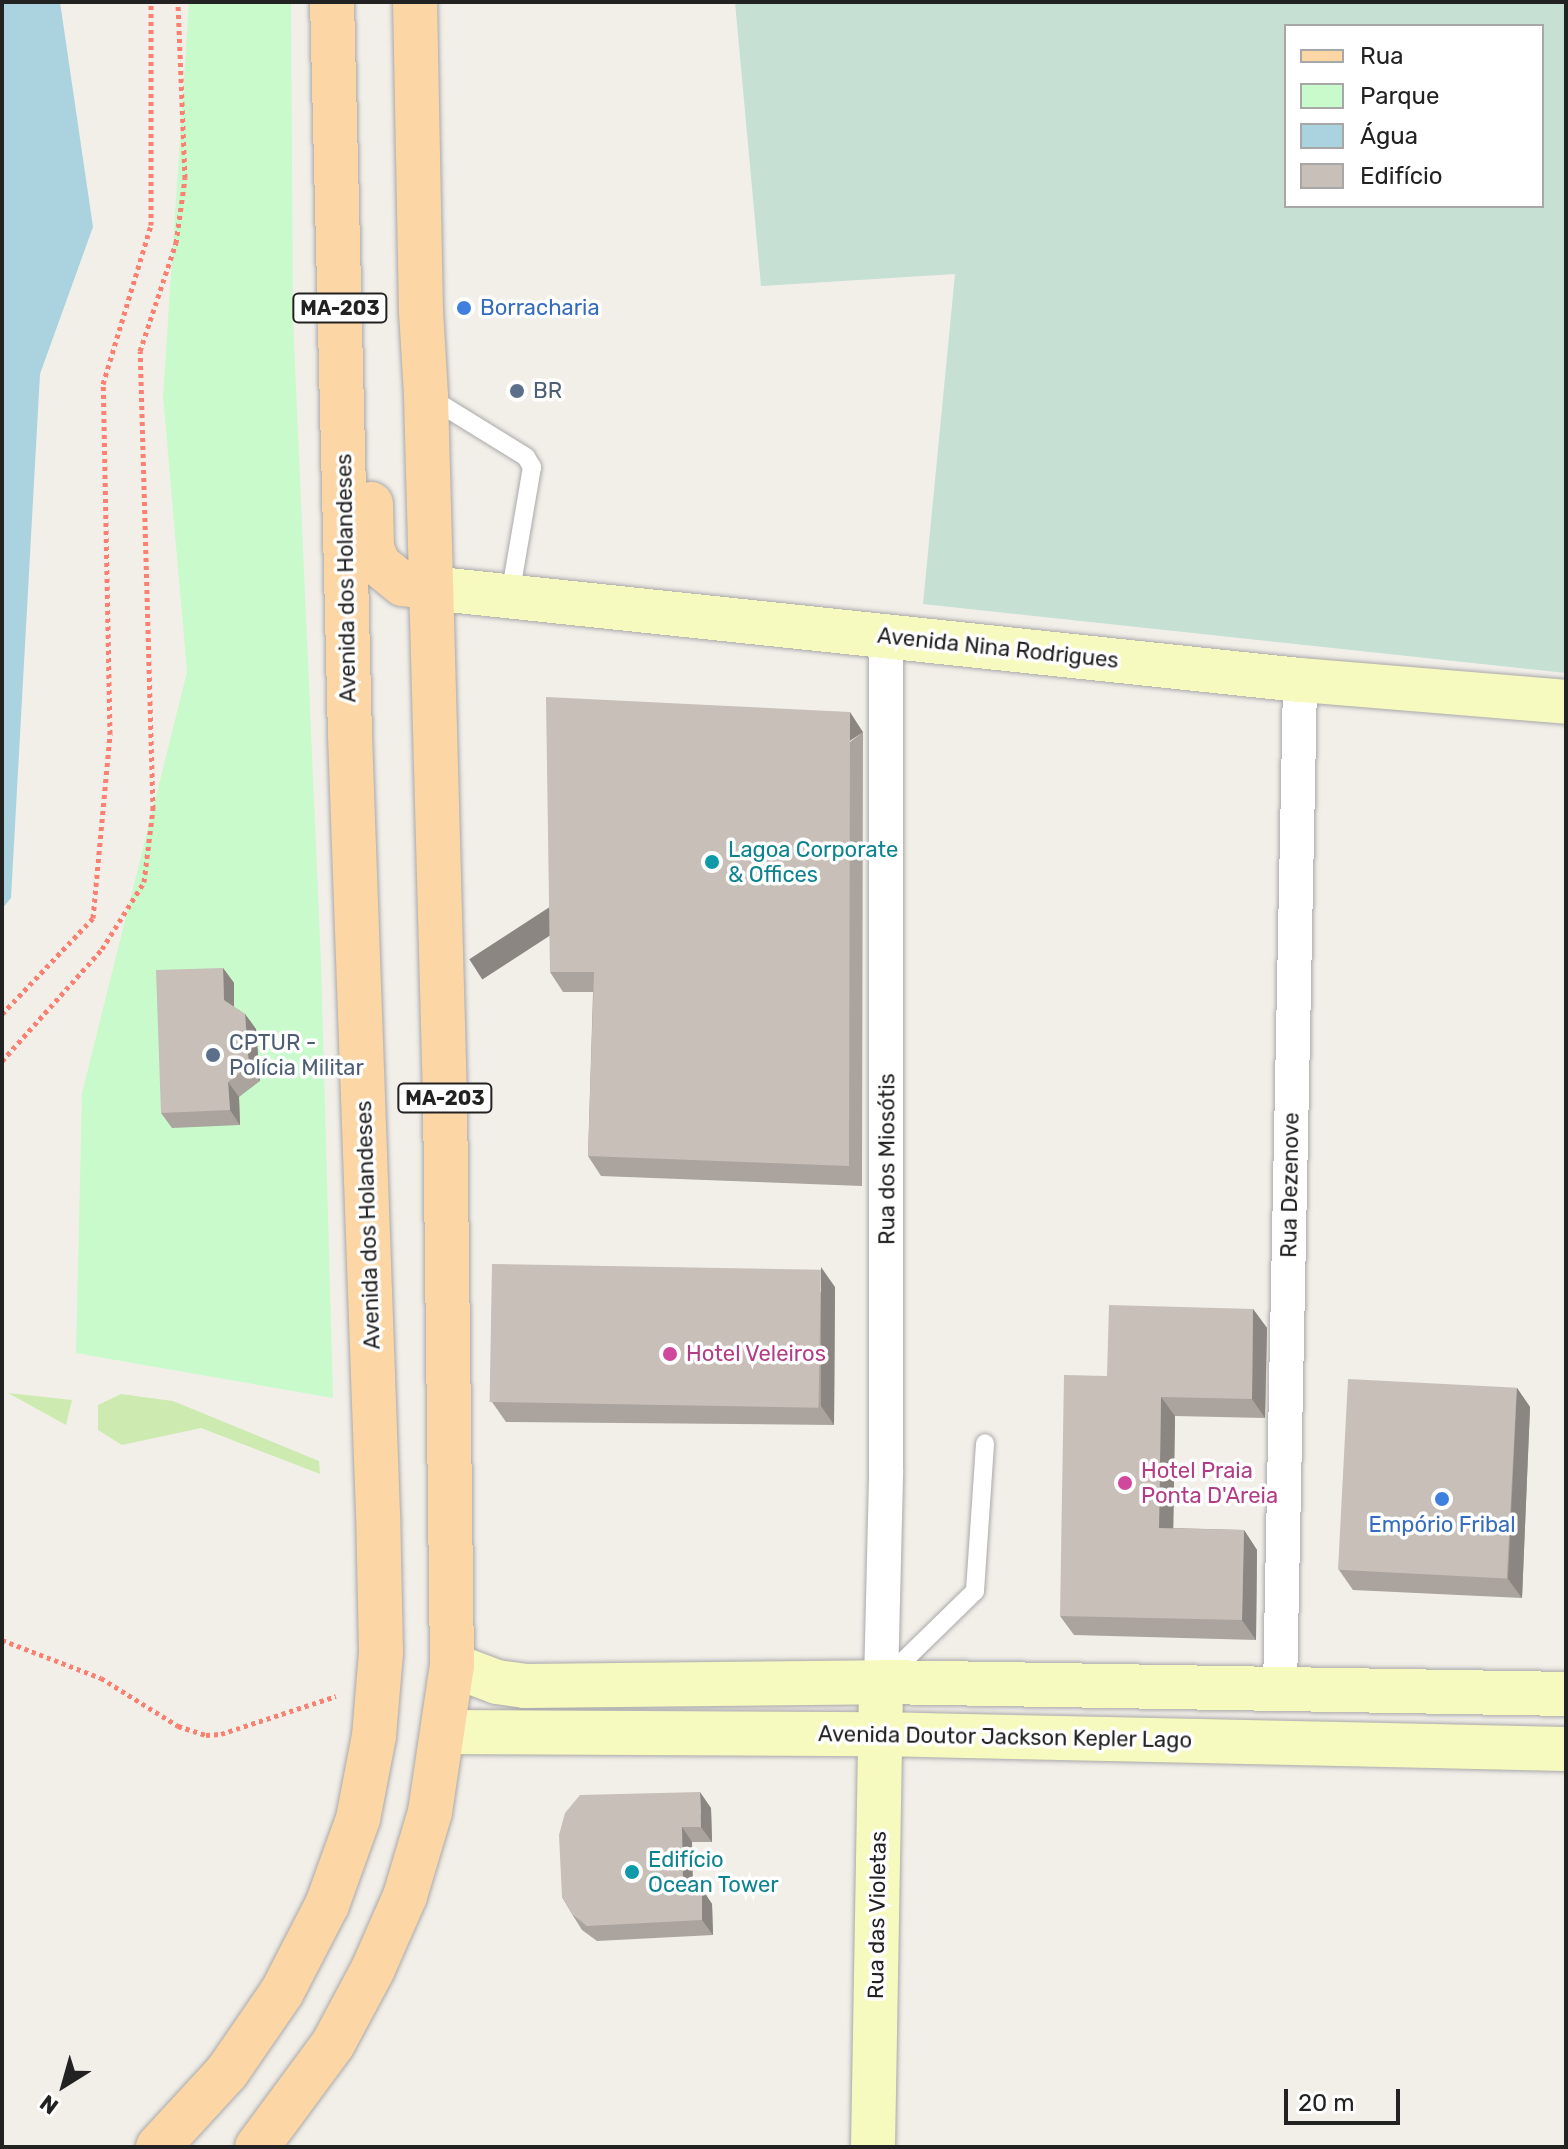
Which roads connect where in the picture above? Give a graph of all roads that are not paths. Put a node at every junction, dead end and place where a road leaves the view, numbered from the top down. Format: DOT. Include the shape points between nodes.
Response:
graph roads {
  1 [pos="332,2"];
  2 [pos="359,2"];
  3 [pos="415,2"];
  4 [pos="426,395"];
  5 [pos="430,588"];
  6 [pos="510,596"];
  7 [pos="886,636"];
  8 [pos="1300,680"];
  9 [pos="1566,702"];
  10 [pos="985,1443"];
  11 [pos="452,1665"];
  12 [pos="881,1682"];
  13 [pos="684,1684"];
  14 [pos="1067,1686"];
  15 [pos="1280,1689"];
  16 [pos="1566,1694"];
  17 [pos="445,1732"];
  18 [pos="686,1733"];
  19 [pos="880,1734"];
  20 [pos="1065,1738"];
  21 [pos="1566,1749"];
  22 [pos="158,2147"];
  23 [pos="257,2147"];
  24 [pos="873,2147"];
  1 -- 22 [label="main road, Avenida dos Holandeses / MA-203" via="381,1652 374,1736 358,1819 327,1905 282,1992 227,2072"];
  2 -- 5 [label="main road" via="372,548 389,576"];
  3 -- 4 [label="main road, MA-203"];
  4 -- 5 [label="main road, MA-203"];
  4 -- 6 [label="lane" via="526,457 532,467"];
  5 -- 6 [label="main road, Avenida Nina Rodrigues"];
  5 -- 11 [label="main road, MA-203" via="445,1099"];
  6 -- 7 [label="main road, Avenida Nina Rodrigues"];
  7 -- 8 [label="main road, Avenida Nina Rodrigues"];
  7 -- 12 [label="street, Rua dos Miosótis"];
  8 -- 9 [label="main road, Avenida Nina Rodrigues"];
  8 -- 15 [label="street, Rua Dezenove"];
  10 -- 12 [label="lane" via="975,1591"];
  11 -- 13 [label="main road" via="525,1686"];
  11 -- 17 [label="main road, MA-203"];
  12 -- 13 [label="main road"];
  12 -- 14 [label="main road"];
  12 -- 19 [label="main road, Rua das Violetas"];
  13 -- 18 [label="main road"];
  14 -- 15 [label="main road"];
  14 -- 20 [label="main road"];
  15 -- 16 [label="main road"];
  17 -- 18 [label="main road, Avenida Doutor Jackson Kepler Lago"];
  17 -- 23 [label="main road, MA-203" via="430,1812 405,1896 373,1969 333,2044"];
  18 -- 19 [label="main road, Avenida Doutor Jackson Kepler Lago"];
  19 -- 20 [label="main road, Avenida Doutor Jackson Kepler Lago"];
  19 -- 24 [label="main road, Rua das Violetas"];
  20 -- 21 [label="main road, Avenida Doutor Jackson Kepler Lago"];
}
